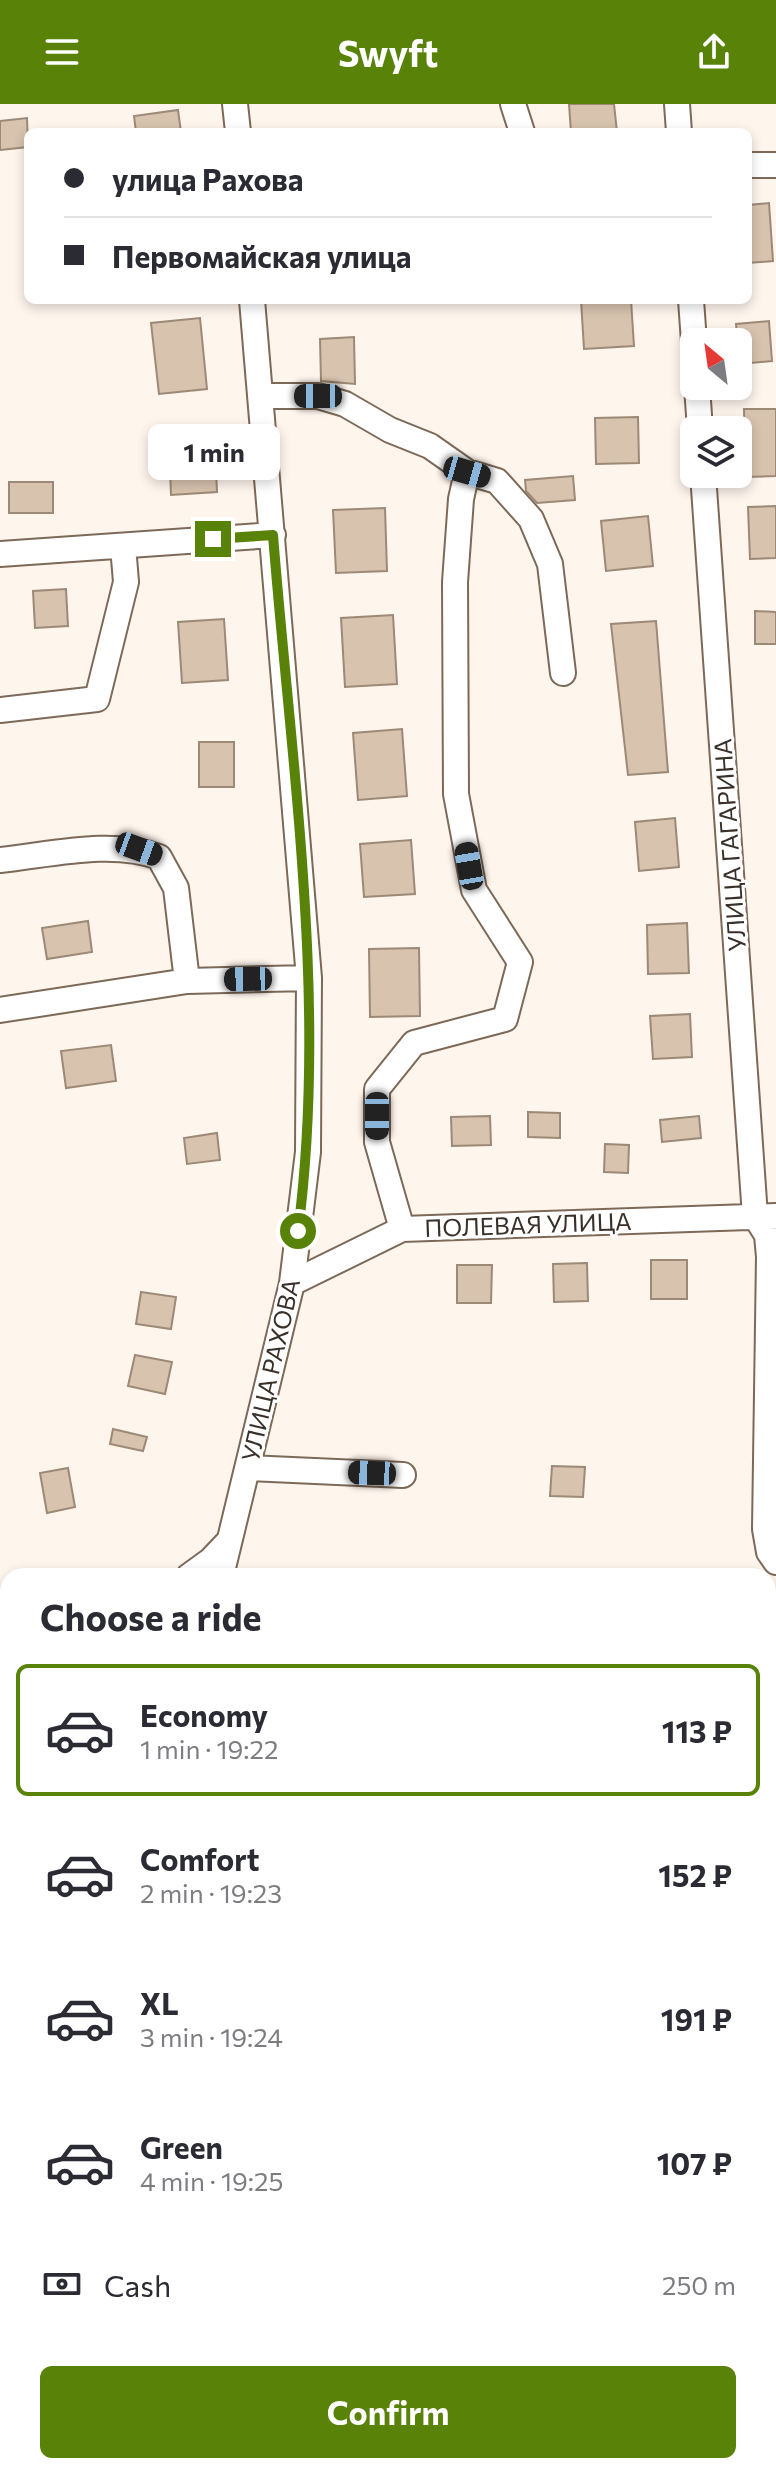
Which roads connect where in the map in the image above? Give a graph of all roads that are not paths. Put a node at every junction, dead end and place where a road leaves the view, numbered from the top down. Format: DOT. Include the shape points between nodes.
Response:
graph roads {
  1 [pos="235,104"];
  2 [pos="513,104"];
  3 [pos="677,104"];
  4 [pos="238,128"];
  5 [pos="521,128"];
  6 [pos="679,128"];
  7 [pos="752,165"];
  8 [pos="776,165"];
  9 [pos="252,304"];
  10 [pos="691,304"];
  11 [pos="693,328"];
  12 [pos="260,396"];
  13 [pos="467,472"];
  14 [pos="704,488"];
  15 [pos="273,535"];
  16 [pos="123,546"];
  17 [pos="0,554"];
  18 [pos="563,673"];
  19 [pos="0,710"];
  20 [pos="0,860"];
  21 [pos="309,978"];
  22 [pos="187,981"];
  23 [pos="0,1010"];
  24 [pos="766,1216"];
  25 [pos="402,1229"];
  26 [pos="292,1283"];
  27 [pos="248,1468"];
  28 [pos="403,1475"];
  29 [pos="231,1539"];
  30 [pos="776,1562"];
  31 [pos="200,1568"];
  32 [pos="223,1568"];
  1 -- 4 [label="street"];
  2 -- 5 [label="street"];
  3 -- 6 [label="street"];
  7 -- 8 [label="street"];
  9 -- 12 [label="street, УЛИЦА РАХОВА"];
  10 -- 11 [label="street"];
  12 -- 13 [label="street" via="318,396 345,404 430,446"];
  12 -- 15 [label="street, УЛИЦА РАХОВА"];
  13 -- 18 [label="street" via="497,481 531,519 550,564"];
  13 -- 25 [label="street" via="455,582 456,794 474,890 520,962 505,1019 414,1043 377,1089 377,1142"];
  14 -- 24 [label="street, УЛИЦА ГАГАРИНА"];
  15 -- 16 [label="street"];
  15 -- 21 [label="street, УЛИЦА РАХОВА"];
  16 -- 17 [label="street"];
  16 -- 19 [label="street" via="126,582 97,699"];
  20 -- 22 [label="street" via="118,849 139,849 159,857 176,888"];
  21 -- 22 [label="street"];
  21 -- 26 [label="street, УЛИЦА РАХОВА" via="308,1152"];
  22 -- 23 [label="street"];
  24 -- 25 [label="street, ПОЛЕВАЯ УЛИЦА"];
  24 -- 30 [label="street, УЛИЦА ГАГАРИНА" via="765,1529"];
  25 -- 26 [label="street, ПОЛЕВАЯ УЛИЦА"];
  26 -- 27 [label="street, УЛИЦА РАХОВА"];
  27 -- 28 [label="street"];
  27 -- 29 [label="street, УЛИЦА РАХОВА"];
  29 -- 31 [label="street"];
  29 -- 32 [label="street, УЛИЦА РАХОВА"];
}
